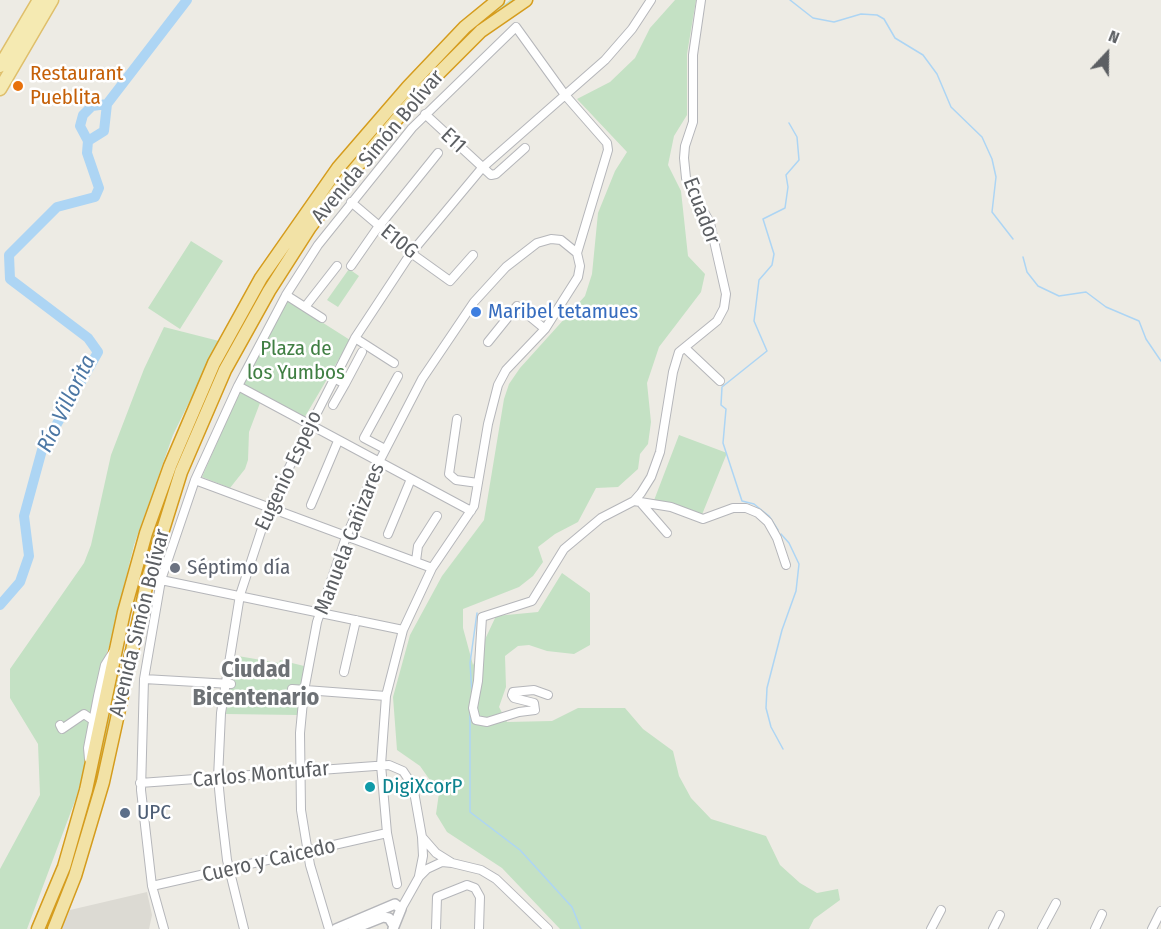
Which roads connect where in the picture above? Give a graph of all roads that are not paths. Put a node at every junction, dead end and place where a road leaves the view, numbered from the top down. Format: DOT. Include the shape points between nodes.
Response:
graph roads {
  1 [pos="39,0"];
  2 [pos="52,0"];
  3 [pos="498,0"];
  4 [pos="526,0"];
  5 [pos="651,0"];
  6 [pos="701,0"];
  7 [pos="0,66"];
  8 [pos="0,88"];
  9 [pos="565,95"];
  10 [pos="425,114"];
  11 [pos="525,148"];
  12 [pos="438,153"];
  13 [pos="482,168"];
  14 [pos="351,202"];
  15 [pos="379,226"];
  16 [pos="411,253"];
  17 [pos="577,253"];
  18 [pos="473,255"];
  19 [pos="337,266"];
  20 [pos="351,266"];
  21 [pos="286,295"];
  22 [pos="305,307"];
  23 [pos="322,318"];
  24 [pos="545,329"];
  25 [pos="355,338"];
  26 [pos="488,342"];
  27 [pos="685,348"];
  28 [pos="362,352"];
  29 [pos="394,363"];
  30 [pos="398,376"];
  31 [pos="334,378"];
  32 [pos="720,381"];
  33 [pos="345,384"];
  34 [pos="237,386"];
  35 [pos="333,405"];
  36 [pos="457,419"];
  37 [pos="309,426"];
  38 [pos="338,441"];
  39 [pos="385,449"];
  40 [pos="379,462"];
  41 [pos="411,479"];
  42 [pos="195,480"];
  43 [pos="478,483"];
  44 [pos="638,502"];
  45 [pos="311,505"];
  46 [pos="269,507"];
  47 [pos="471,511"];
  48 [pos="437,516"];
  49 [pos="667,533"];
  50 [pos="388,534"];
  51 [pos="346,537"];
  52 [pos="416,561"];
  53 [pos="786,564"];
  54 [pos="432,568"];
  55 [pos="161,580"];
  56 [pos="240,596"];
  57 [pos="320,612"];
  58 [pos="356,620"];
  59 [pos="403,630"];
  60 [pos="117,645"];
  61 [pos="344,672"];
  62 [pos="144,679"];
  63 [pos="227,684"];
  64 [pos="292,689"];
  65 [pos="303,691"];
  66 [pos="548,695"];
  67 [pos="386,696"];
  68 [pos="97,703"];
  69 [pos="94,721"];
  70 [pos="381,765"];
  71 [pos="298,771"];
  72 [pos="90,773"];
  73 [pos="218,778"];
  74 [pos="140,783"];
  75 [pos="387,833"];
  76 [pos="422,837"];
  77 [pos="307,852"];
  78 [pos="452,863"];
  79 [pos="230,869"];
  80 [pos="418,877"];
  81 [pos="397,884"];
  82 [pos="152,886"];
  83 [pos="1056,903"];
  84 [pos="400,907"];
  85 [pos="941,910"];
  86 [pos="1161,911"];
  87 [pos="1102,914"];
  88 [pos="1000,915"];
  89 [pos="393,928"];
  90 [pos="38,929"];
  91 [pos="54,929"];
  92 [pos="164,929"];
  93 [pos="244,929"];
  94 [pos="329,929"];
  95 [pos="336,929"];
  96 [pos="353,929"];
  97 [pos="436,929"];
  98 [pos="479,929"];
  99 [pos="548,929"];
  100 [pos="931,929"];
  101 [pos="993,929"];
  102 [pos="1042,929"];
  103 [pos="1095,929"];
  104 [pos="1152,929"];
  1 -- 7 [label="main road"];
  2 -- 8 [label="main road"];
  3 -- 60 [label="highway, Avenida Simón Bolívar" via="465,27 338,168 261,278 214,363 170,466 146,533"];
  4 -- 91 [label="highway, Avenida Simón Bolívar" via="482,31 434,78 348,177 269,291 225,370 181,472 147,578 103,782 75,876"];
  5 -- 9 [label="street, Eugenio Espejo" via="622,42"];
  6 -- 27 [label="street, Ecuador" via="693,55 693,122 684,158 686,178 710,223 726,294 717,321"];
  9 -- 10 [label="street" via="516,27"];
  9 -- 13 [label="street, Eugenio Espejo"];
  9 -- 17 [label="street" via="607,143 608,150"];
  10 -- 13 [label="street, E11"];
  10 -- 14 [label="street"];
  11 -- 13 [label="street" via="496,174"];
  12 -- 15 [label="street"];
  13 -- 16 [label="street, Eugenio Espejo"];
  14 -- 15 [label="street, E10G"];
  14 -- 21 [label="street"];
  15 -- 16 [label="street, E10G"];
  15 -- 20 [label="street"];
  16 -- 18 [label="street, E10G" via="450,280"];
  16 -- 25 [label="street, Eugenio Espejo"];
  17 -- 24 [label="street" via="578,277"];
  17 -- 39 [label="street, Manuela Cañizares" via="568,243 551,238 537,243 506,267 474,302 443,346"];
  19 -- 22 [label="street"];
  21 -- 22 [label="street"];
  21 -- 34 [label="street"];
  22 -- 23 [label="street"];
  24 -- 26 [label="street" via="517,306"];
  24 -- 43 [label="street" via="506,370 498,385"];
  25 -- 29 [label="street"];
  25 -- 31 [label="street, Eugenio Espejo"];
  27 -- 32 [label="street"];
  27 -- 44 [label="street, Ecuador" via="679,352 673,372 670,402 651,477"];
  28 -- 33 [label="street"];
  30 -- 39 [label="street" via="364,438"];
  31 -- 33 [label="street"];
  31 -- 37 [label="street, Eugenio Espejo"];
  33 -- 35 [label="street"];
  34 -- 37 [label="street"];
  34 -- 42 [label="street"];
  36 -- 43 [label="street" via="449,474 456,480"];
  37 -- 38 [label="street"];
  37 -- 46 [label="street, Eugenio Espejo"];
  38 -- 40 [label="street"];
  38 -- 45 [label="street"];
  39 -- 40 [label="street, Manuela Cañizares"];
  40 -- 41 [label="street"];
  40 -- 51 [label="street, Manuela Cañizares"];
  41 -- 47 [label="street"];
  41 -- 50 [label="street"];
  42 -- 46 [label="street"];
  42 -- 55 [label="street"];
  43 -- 47 [label="street"];
  44 -- 49 [label="street"];
  44 -- 53 [label="street" via="671,507 703,519 734,508 758,513 777,538"];
  44 -- 66 [label="street" via="601,519 564,549 532,601 482,617 473,708 476,720 487,722 535,710 534,703 514,698 513,692 534,690"];
  46 -- 51 [label="street"];
  46 -- 56 [label="street, Eugenio Espejo"];
  47 -- 54 [label="street"];
  48 -- 52 [label="street" via="418,546"];
  51 -- 52 [label="street"];
  51 -- 57 [label="street, Manuela Cañizares"];
  52 -- 54 [label="street"];
  54 -- 59 [label="street"];
  55 -- 56 [label="street"];
  55 -- 62 [label="street"];
  56 -- 57 [label="street"];
  56 -- 63 [label="street, Eugenio Espejo"];
  57 -- 58 [label="street"];
  57 -- 65 [label="street, Manuela Cañizares"];
  58 -- 59 [label="street"];
  58 -- 61 [label="street"];
  59 -- 67 [label="street"];
  60 -- 68 [label="street" via="105,665"];
  60 -- 72 [label="highway, Avenida Simón Bolívar"];
  62 -- 63 [label="street"];
  62 -- 74 [label="street"];
  63 -- 73 [label="street, Eugenio Espejo"];
  64 -- 65 [label="street"];
  65 -- 67 [label="street"];
  65 -- 71 [label="street, Manuela Cañizares"];
  67 -- 70 [label="street"];
  68 -- 69 [label="street"];
  68 -- 69 [label="street" via="60,725 62,729 84,714"];
  69 -- 72 [label="street" via="88,748"];
  70 -- 71 [label="street, Carlos Montufar"];
  70 -- 75 [label="street"];
  70 -- 76 [label="street" via="399,768 409,778"];
  71 -- 73 [label="street, Carlos Montufar"];
  71 -- 77 [label="street, Manuela Cañizares"];
  72 -- 90 [label="highway, Avenida Simón Bolívar" via="64,867"];
  73 -- 74 [label="street, Carlos Montufar"];
  73 -- 79 [label="street, Eugenio Espejo"];
  74 -- 82 [label="street"];
  75 -- 77 [label="street, Cuero y Caicedo"];
  75 -- 81 [label="street"];
  76 -- 78 [label="street"];
  76 -- 80 [label="street"];
  77 -- 79 [label="street, Cuero y Caicedo"];
  77 -- 94 [label="street, Manuela Cañizares"];
  78 -- 80 [label="street" via="434,865"];
  78 -- 99 [label="street" via="481,870 496,879"];
  79 -- 82 [label="street, Cuero y Caicedo"];
  79 -- 93 [label="street, Eugenio Espejo"];
  80 -- 84 [label="street"];
  82 -- 92 [label="street"];
  83 -- 102 [label="street"];
  84 -- 89 [label="street"];
  84 -- 95 [label="street" via="388,906"];
  85 -- 100 [label="street"];
  86 -- 104 [label="street"];
  87 -- 103 [label="street"];
  88 -- 101 [label="street"];
  89 -- 96 [label="street" via="389,918 383,917"];
  97 -- 98 [label="street" via="437,897 467,885 475,888 480,897"];
}
